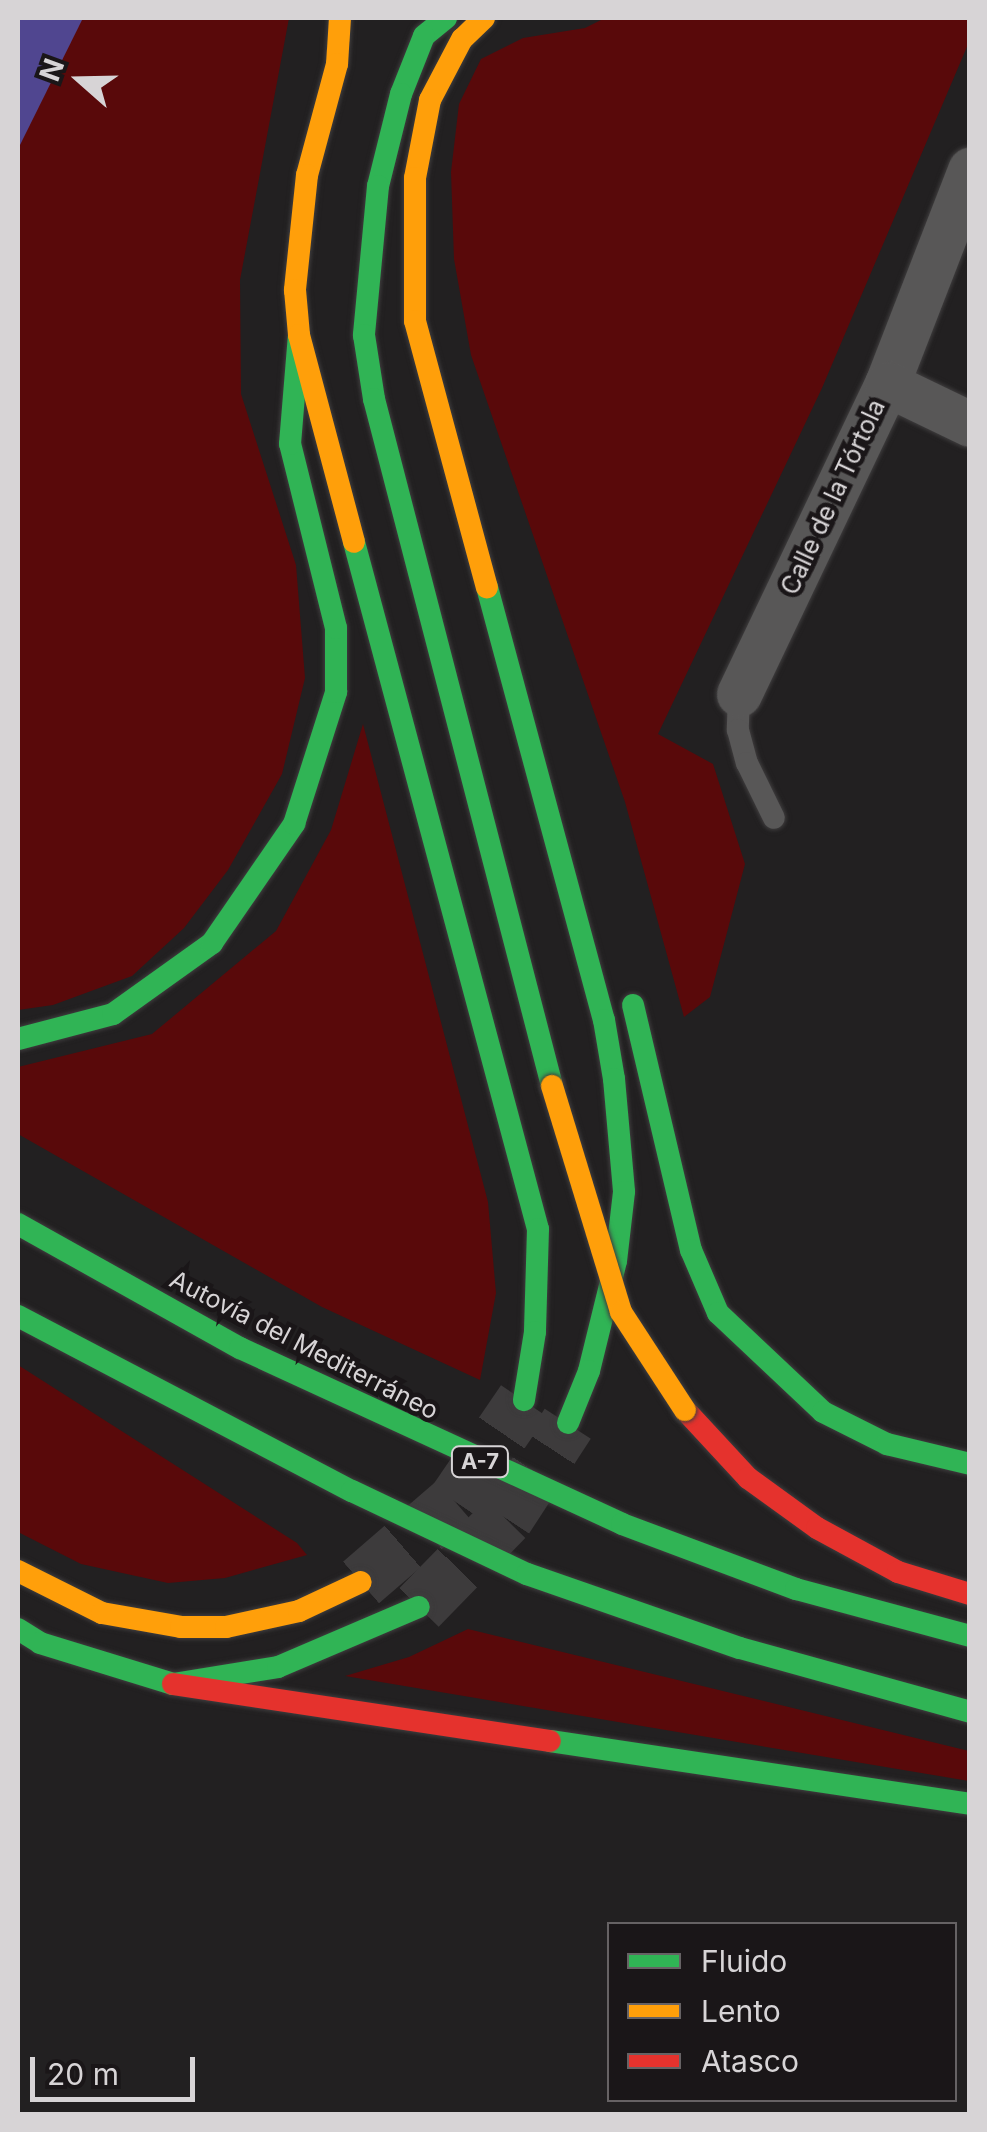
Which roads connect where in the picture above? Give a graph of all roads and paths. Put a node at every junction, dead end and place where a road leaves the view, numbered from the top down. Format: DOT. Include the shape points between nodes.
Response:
graph roads {
  1 [pos="340,18"];
  2 [pos="446,18"];
  3 [pos="484,18"];
  4 [pos="970,170"];
  5 [pos="415,321"];
  6 [pos="298,335"];
  7 [pos="887,384"];
  8 [pos="970,424"];
  9 [pos="492,504"];
  10 [pos="739,694"];
  11 [pos="774,818"];
  12 [pos="629,988"];
  13 [pos="18,1039"];
  14 [pos="18,1224"];
  15 [pos="18,1316"];
  16 [pos="524,1400"];
  17 [pos="568,1423"];
  18 [pos="970,1464"];
  19 [pos="18,1571"];
  20 [pos="361,1582"];
  21 [pos="970,1594"];
  22 [pos="419,1608"];
  23 [pos="18,1628"];
  24 [pos="970,1636"];
  25 [pos="173,1684"];
  26 [pos="970,1712"];
  27 [pos="970,1804"];
  1 -- 6 [label="main road" via="337,64 306,175 295,290"];
  2 -- 21 [label="main road, bridge" via="424,36 400,94 378,186 364,335 374,399 552,1086 622,1312 684,1410 748,1478 817,1528 898,1572"];
  3 -- 5 [label="main road" via="462,38 430,100 414,178"];
  4 -- 7 [label="street"];
  5 -- 9 [label="main road"];
  5 -- 17 [label="main road" via="604,1020 614,1079 624,1192 616,1261"];
  6 -- 13 [label="main road" via="290,444 336,628 336,692 294,824 212,943 113,1014"];
  6 -- 16 [label="main road" via="538,1230 535,1332"];
  7 -- 8 [label="street, Calle de la Tórtola"];
  7 -- 10 [label="street, Calle de la Tórtola"];
  10 -- 11 [label="lane" via="742,746"];
  12 -- 18 [label="main road" via="692,1250 718,1313 823,1412 887,1444"];
  14 -- 24 [label="main road, Autovía del Mediterráneo / A-7" via="240,1348 622,1524 796,1589"];
  15 -- 26 [label="main road" via="285,1457 527,1574 740,1648"];
  19 -- 20 [label="main road" via="102,1613 181,1627 226,1627 299,1612"];
  22 -- 25 [label="main road" via="278,1667"];
  23 -- 25 [label="main road" via="40,1643"];
  25 -- 27 [label="main road"];
}
